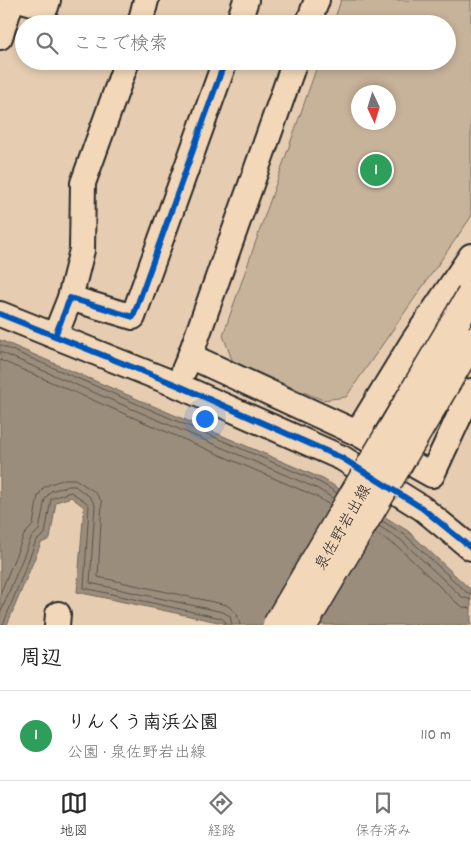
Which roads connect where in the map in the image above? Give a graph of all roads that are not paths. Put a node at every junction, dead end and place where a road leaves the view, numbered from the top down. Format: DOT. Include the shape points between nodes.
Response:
graph roads {
  1 [pos="12,0"];
  2 [pos="22,0"];
  3 [pos="48,0"];
  4 [pos="146,0"];
  5 [pos="246,0"];
  6 [pos="317,0"];
  7 [pos="142,15"];
  8 [pos="241,15"];
  9 [pos="311,15"];
  10 [pos="0,37"];
  11 [pos="124,70"];
  12 [pos="222,70"];
  13 [pos="292,70"];
  14 [pos="471,256"];
  15 [pos="471,295"];
  16 [pos="70,298"];
  17 [pos="0,314"];
  18 [pos="55,336"];
  19 [pos="471,341"];
  20 [pos="190,356"];
  21 [pos="177,385"];
  22 [pos="471,391"];
  23 [pos="357,433"];
  24 [pos="471,548"];
  25 [pos="278,625"];
  26 [pos="303,625"];
  1 -- 10 [label="street"];
  2 -- 3 [label="street" via="46,7"];
  4 -- 7 [label="street"];
  5 -- 8 [label="street"];
  6 -- 9 [label="street"];
  11 -- 16 [label="street" via="83,183 82,250"];
  12 -- 16 [label="street" via="133,317"];
  13 -- 20 [label="street"];
  14 -- 23 [label="street" via="412,342"];
  15 -- 25 [label="main road, 泉佐野岩出線, bridge"];
  16 -- 18 [label="street"];
  17 -- 18 [label="street"];
  18 -- 21 [label="street"];
  19 -- 26 [label="main road, 泉佐野岩出線, bridge"];
  20 -- 21 [label="street"];
  20 -- 23 [label="street"];
  21 -- 24 [label="street" via="342,458 422,508"];
  22 -- 23 [label="street" via="432,475"];
}
